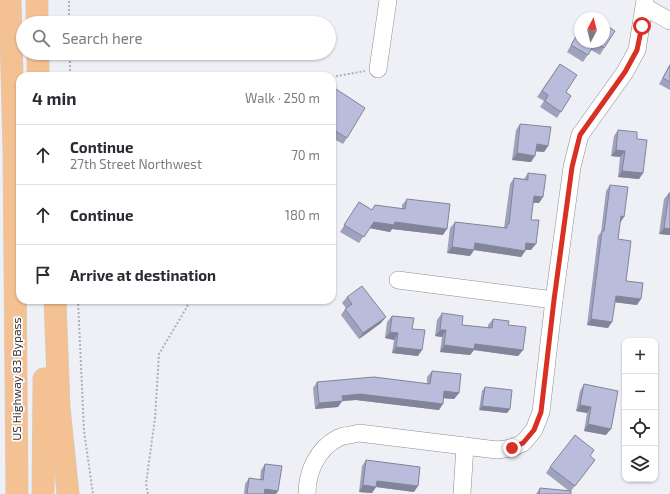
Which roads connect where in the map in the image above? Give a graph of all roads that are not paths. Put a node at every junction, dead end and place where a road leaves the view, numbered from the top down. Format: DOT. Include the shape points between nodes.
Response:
graph roads {
  1 [pos="10,0"];
  2 [pos="37,0"];
  3 [pos="388,0"];
  4 [pos="645,3"];
  5 [pos="37,16"];
  6 [pos="670,21"];
  7 [pos="38,60"];
  8 [pos="378,69"];
  9 [pos="38,72"];
  10 [pos="12,116"];
  11 [pos="0,259"];
  12 [pos="398,280"];
  13 [pos="554,300"];
  14 [pos="43,304"];
  15 [pos="55,304"];
  16 [pos="465,446"];
  17 [pos="462,493"];
  18 [pos="17,494"];
  19 [pos="44,494"];
  20 [pos="68,494"];
  21 [pos="307,494"];
  1 -- 10 [label="highway, US Highway 83 Bypass"];
  2 -- 5 [label="highway"];
  3 -- 8 [label="street"];
  4 -- 6 [label="street"];
  4 -- 13 [label="street" via="637,50 625,72 580,135 572,167"];
  7 -- 9 [label="highway"];
  10 -- 11 [label="highway" via="3,164"];
  10 -- 18 [label="highway, US Highway 83 Bypass"];
  12 -- 13 [label="street"];
  13 -- 16 [label="street" via="541,412 534,430 523,443 512,448 496,450"];
  14 -- 19 [label="highway"];
  15 -- 20 [label="highway" via="59,407"];
  16 -- 17 [label="street"];
  16 -- 21 [label="street" via="359,433 338,438 319,452 307,482"];
}
